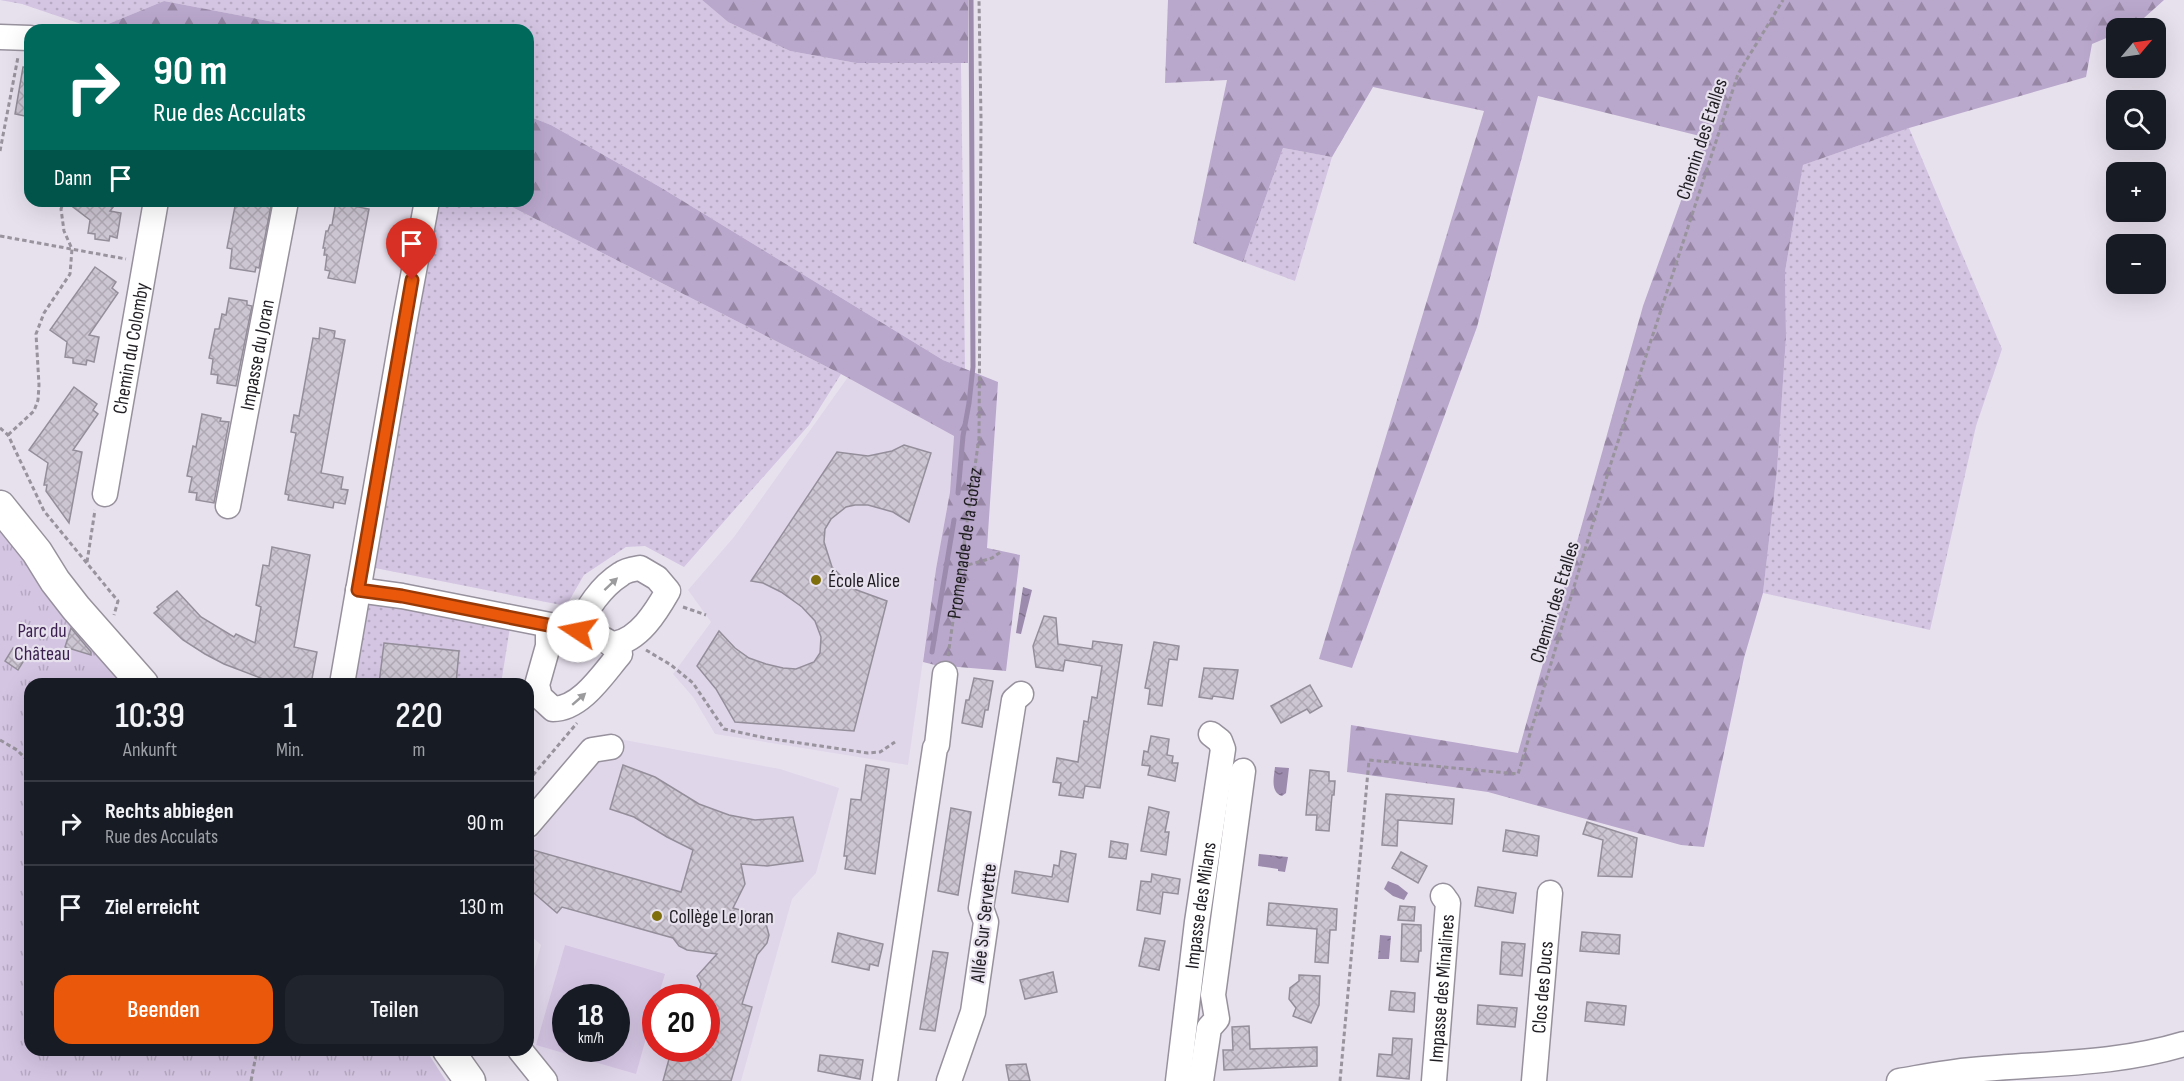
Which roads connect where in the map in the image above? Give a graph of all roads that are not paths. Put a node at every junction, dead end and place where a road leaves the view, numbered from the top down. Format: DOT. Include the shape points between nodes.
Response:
graph roads {
  1 [pos="155,207"];
  2 [pos="285,207"];
  3 [pos="426,207"];
  4 [pos="105,494"];
  5 [pos="0,506"];
  6 [pos="228,506"];
  7 [pos="358,590"];
  8 [pos="548,625"];
  9 [pos="113,631"];
  10 [pos="578,631"];
  11 [pos="614,644"];
  12 [pos="945,674"];
  13 [pos="140,678"];
  14 [pos="157,678"];
  15 [pos="343,678"];
  16 [pos="1021,694"];
  17 [pos="1211,734"];
  18 [pos="611,747"];
  19 [pos="1243,771"];
  20 [pos="534,818"];
  21 [pos="1551,893"];
  22 [pos="1443,896"];
  23 [pos="2184,1044"];
  24 [pos="452,1056"];
  25 [pos="465,1056"];
  26 [pos="524,1056"];
  27 [pos="2059,1072"];
  28 [pos="1971,1076"];
  29 [pos="470,1081"];
  30 [pos="482,1081"];
  31 [pos="545,1081"];
  32 [pos="885,1081"];
  33 [pos="949,1081"];
  34 [pos="1178,1081"];
  35 [pos="1201,1081"];
  36 [pos="1434,1081"];
  37 [pos="1534,1081"];
  38 [pos="1899,1081"];
  1 -- 4 [label="street, Chemin du Colomby"];
  2 -- 6 [label="street, Impasse du Joran"];
  3 -- 7 [label="street"];
  5 -- 9 [label="main road" via="55,581"];
  7 -- 8 [label="street"];
  7 -- 15 [label="street"];
  8 -- 10 [label="street"];
  8 -- 11 [label="street, one-way" via="548,646 537,685 540,697 553,709 565,709 579,700 620,654"];
  9 -- 13 [label="main road"];
  9 -- 14 [label="main road"];
  10 -- 11 [label="street"];
  10 -- 11 [label="street, one-way" via="583,614 596,597 622,573 640,568 657,578 668,591 658,609 635,634 626,642"];
  12 -- 32 [label="street"];
  16 -- 33 [label="street, Allée Sur Servette" via="1014,700 981,908 986,922 973,1012"];
  17 -- 34 [label="street, Impasse des Milans" via="1220,741 1221,760"];
  18 -- 20 [label="street" via="592,750"];
  19 -- 35 [label="street" via="1213,996 1217,1019 1209,1028"];
  21 -- 37 [label="street, Clos des Ducs"];
  22 -- 36 [label="street, Impasse des Minalines" via="1448,903"];
  23 -- 27 [label="street"];
  24 -- 29 [label="main road"];
  25 -- 30 [label="main road"];
  26 -- 31 [label="street"];
  27 -- 28 [label="street"];
  28 -- 38 [label="street"];
}
